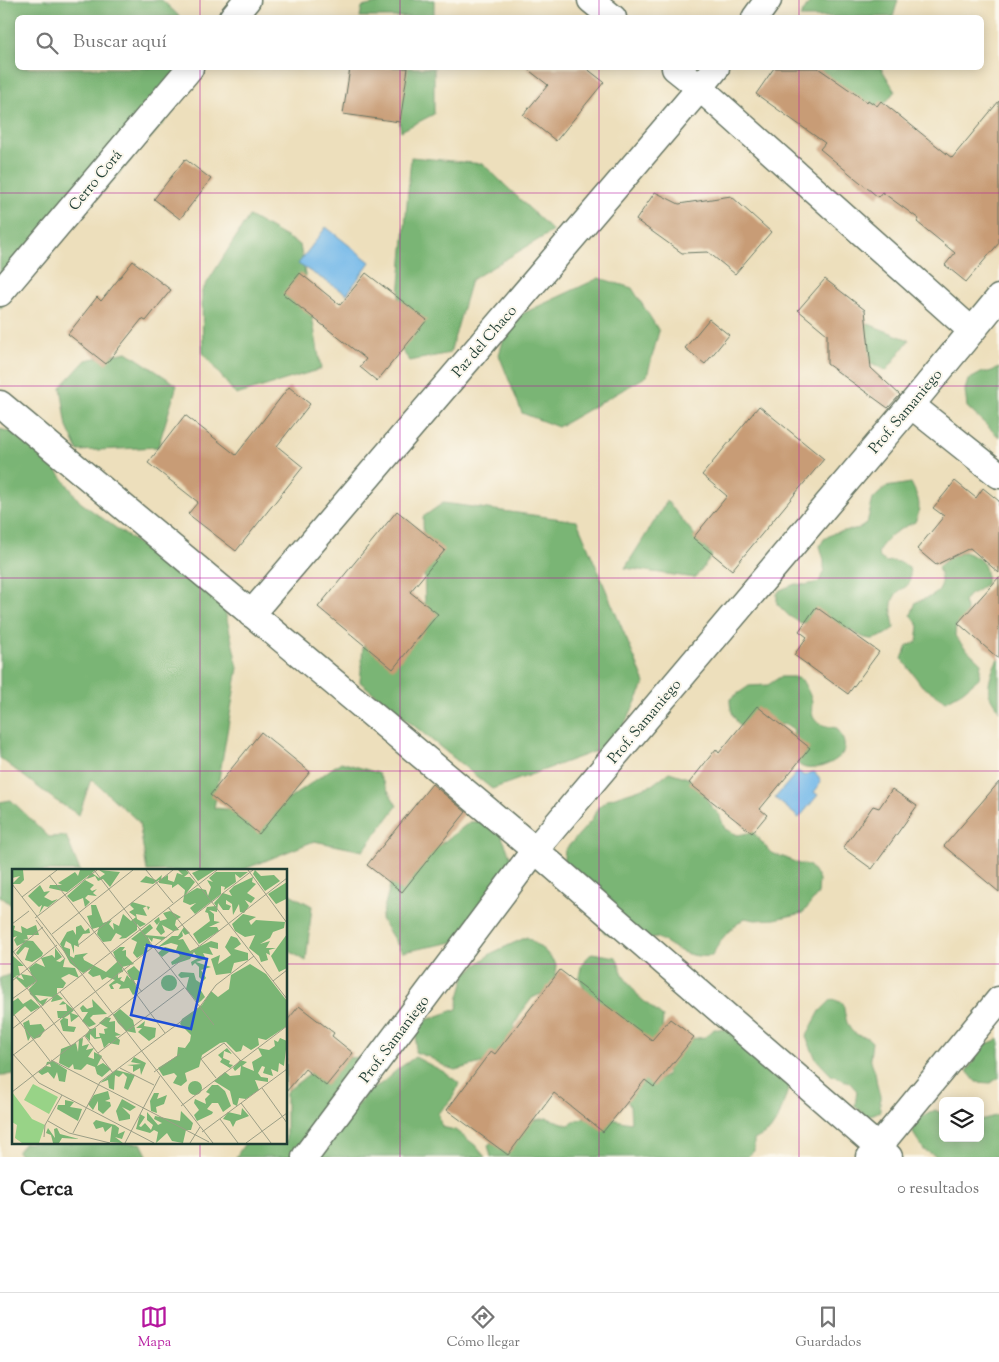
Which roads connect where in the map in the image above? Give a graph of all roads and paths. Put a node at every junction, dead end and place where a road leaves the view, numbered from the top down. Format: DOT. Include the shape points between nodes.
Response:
graph roads {
  1 [pos="247,0"];
  2 [pos="591,0"];
  3 [pos="768,0"];
  4 [pos="234,15"];
  5 [pos="609,15"];
  6 [pos="757,15"];
  7 [pos="188,70"];
  8 [pos="678,70"];
  9 [pos="714,70"];
  10 [pos="700,88"];
  11 [pos="0,292"];
  12 [pos="999,298"];
  13 [pos="972,331"];
  14 [pos="0,404"];
  15 [pos="911,405"];
  16 [pos="999,475"];
  17 [pos="250,614"];
  18 [pos="535,850"];
  19 [pos="999,1000"];
  20 [pos="879,1154"];
  21 [pos="305,1157"];
  1 -- 4 [label="street"];
  2 -- 5 [label="street"];
  3 -- 6 [label="street"];
  7 -- 11 [label="street, Cerro Corá"];
  8 -- 10 [label="street"];
  9 -- 10 [label="street, Paz del Chaco"];
  10 -- 13 [label="street"];
  10 -- 17 [label="street, Paz del Chaco"];
  12 -- 13 [label="street, Prof. Samaniego"];
  13 -- 15 [label="street, Prof. Samaniego"];
  14 -- 17 [label="street"];
  15 -- 16 [label="street"];
  15 -- 18 [label="street, Prof. Samaniego"];
  17 -- 18 [label="street"];
  18 -- 20 [label="street"];
  18 -- 21 [label="street, Prof. Samaniego"];
  19 -- 20 [label="street"];
}
